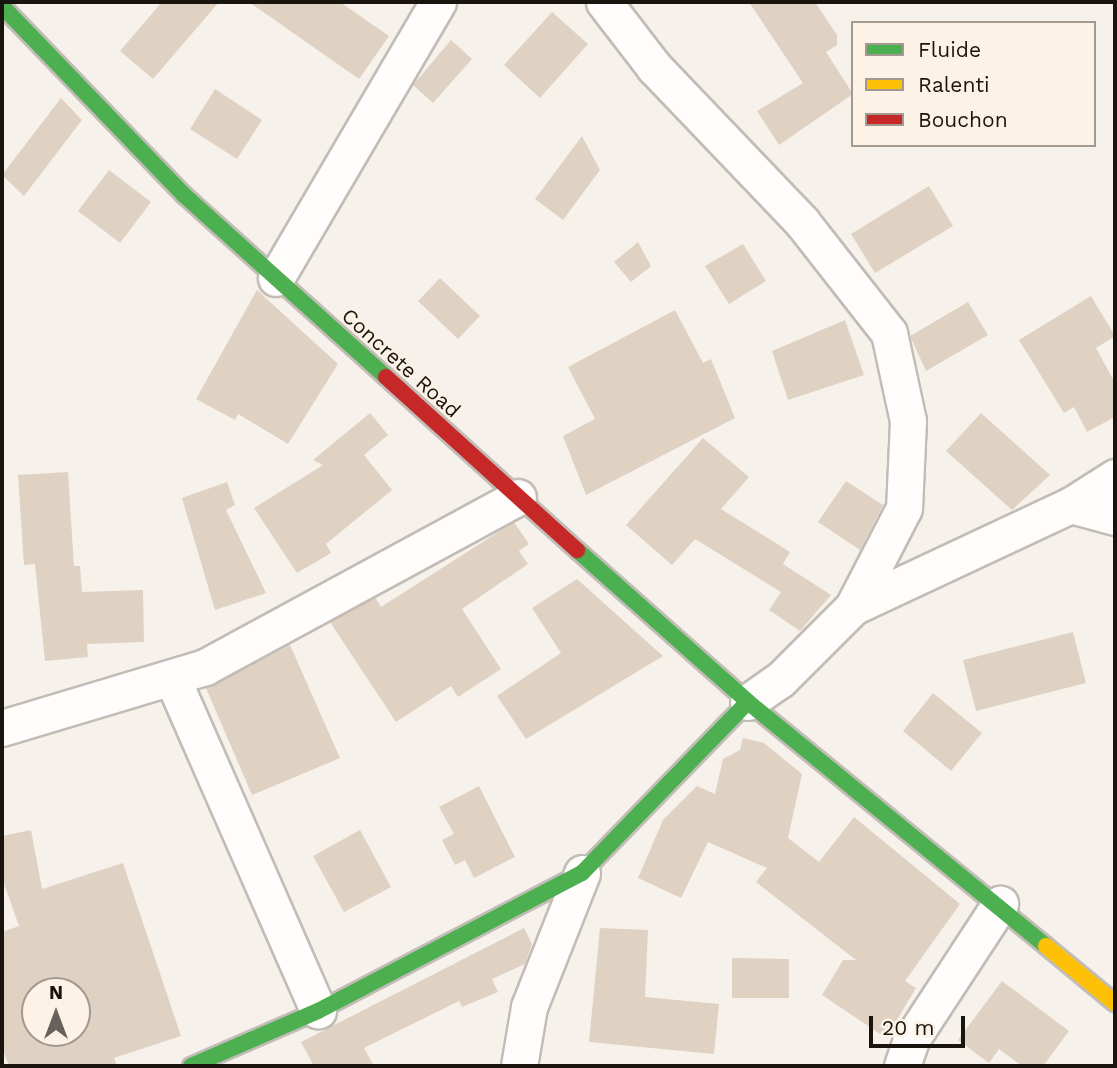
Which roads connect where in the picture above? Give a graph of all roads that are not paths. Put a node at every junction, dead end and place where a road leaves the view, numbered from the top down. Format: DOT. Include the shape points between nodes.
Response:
graph roads {
  1 [pos="438,2"];
  2 [pos="611,3"];
  3 [pos="2,6"];
  4 [pos="276,278"];
  5 [pos="1115,477"];
  6 [pos="517,497"];
  7 [pos="1071,505"];
  8 [pos="1115,517"];
  9 [pos="853,607"];
  10 [pos="173,680"];
  11 [pos="748,702"];
  12 [pos="2,727"];
  13 [pos="582,873"];
  14 [pos="1000,904"];
  15 [pos="1115,1003"];
  16 [pos="318,1011"];
  17 [pos="191,1066"];
  18 [pos="519,1066"];
  19 [pos="902,1066"];
  1 -- 4 [label="street"];
  2 -- 9 [label="street" via="654,67 802,222 888,333 908,421 904,508"];
  3 -- 4 [label="street, Concrete Road" via="184,195"];
  4 -- 6 [label="street, Concrete Road"];
  5 -- 7 [label="street"];
  6 -- 10 [label="street"];
  6 -- 11 [label="street, Concrete Road"];
  7 -- 8 [label="street"];
  7 -- 9 [label="street"];
  9 -- 11 [label="street" via="780,680"];
  10 -- 12 [label="street"];
  10 -- 16 [label="street"];
  11 -- 13 [label="street"];
  11 -- 14 [label="street, Concrete Road"];
  13 -- 16 [label="street"];
  13 -- 18 [label="street" via="529,1007"];
  14 -- 15 [label="street, Concrete Road"];
  14 -- 19 [label="street" via="911,1040"];
  16 -- 17 [label="street"];
}
